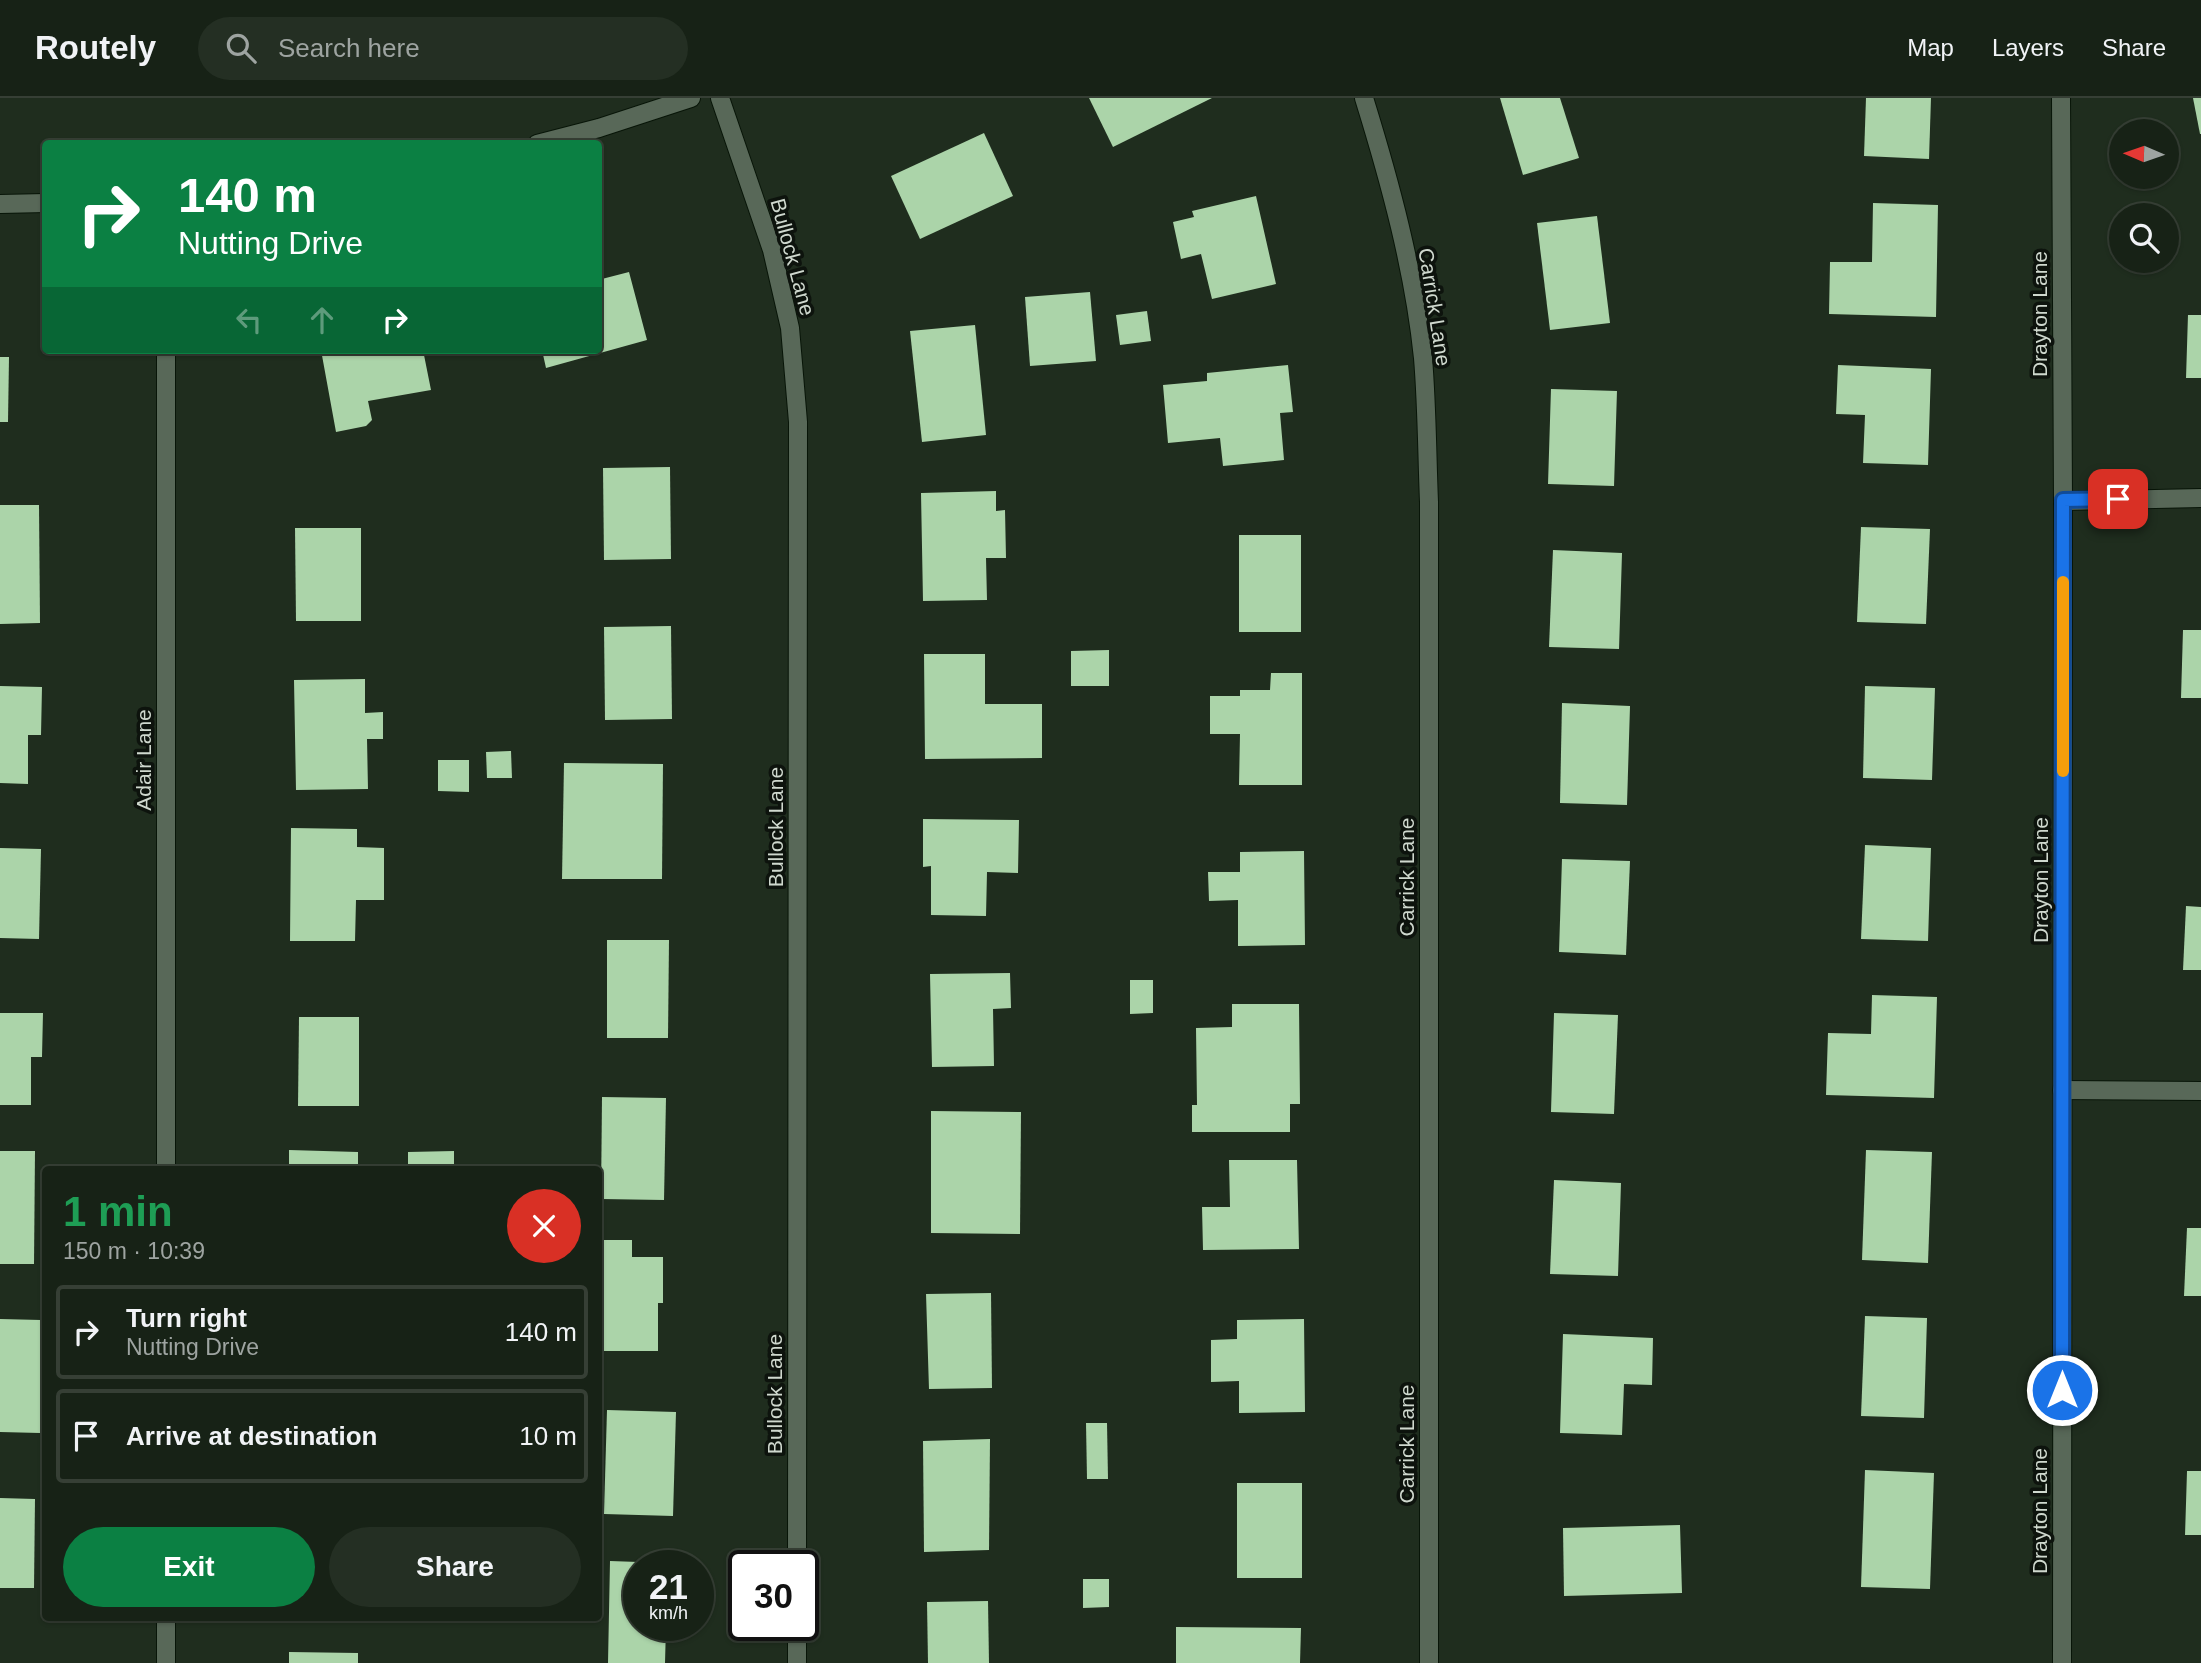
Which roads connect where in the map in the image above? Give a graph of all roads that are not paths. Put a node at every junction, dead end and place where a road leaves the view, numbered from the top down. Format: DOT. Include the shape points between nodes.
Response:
graph roads {
  1 [pos="691,98"];
  2 [pos="720,98"];
  3 [pos="1364,98"];
  4 [pos="2061,98"];
  5 [pos="553,140"];
  6 [pos="42,203"];
  7 [pos="0,204"];
  8 [pos="166,354"];
  9 [pos="2201,498"];
  10 [pos="2063,500"];
  11 [pos="2062,1090"];
  12 [pos="2201,1091"];
  13 [pos="166,1166"];
  14 [pos="797,1550"];
  15 [pos="166,1621"];
  16 [pos="797,1641"];
  17 [pos="166,1663"];
  18 [pos="797,1663"];
  19 [pos="1429,1663"];
  20 [pos="2062,1663"];
  1 -- 5 [label="street"];
  2 -- 14 [label="street, Bullock Lane" via="772,250 790,328 798,422"];
  3 -- 19 [label="street, Carrick Lane" via="1390,181 1416,311 1423,358 1429,489"];
  4 -- 10 [label="street, Drayton Lane"];
  6 -- 7 [label="street"];
  8 -- 13 [label="street, Adair Lane"];
  9 -- 10 [label="street"];
  10 -- 11 [label="street, Drayton Lane"];
  11 -- 12 [label="street"];
  11 -- 20 [label="street, Drayton Lane"];
  15 -- 17 [label="street"];
  16 -- 18 [label="street"];
}
